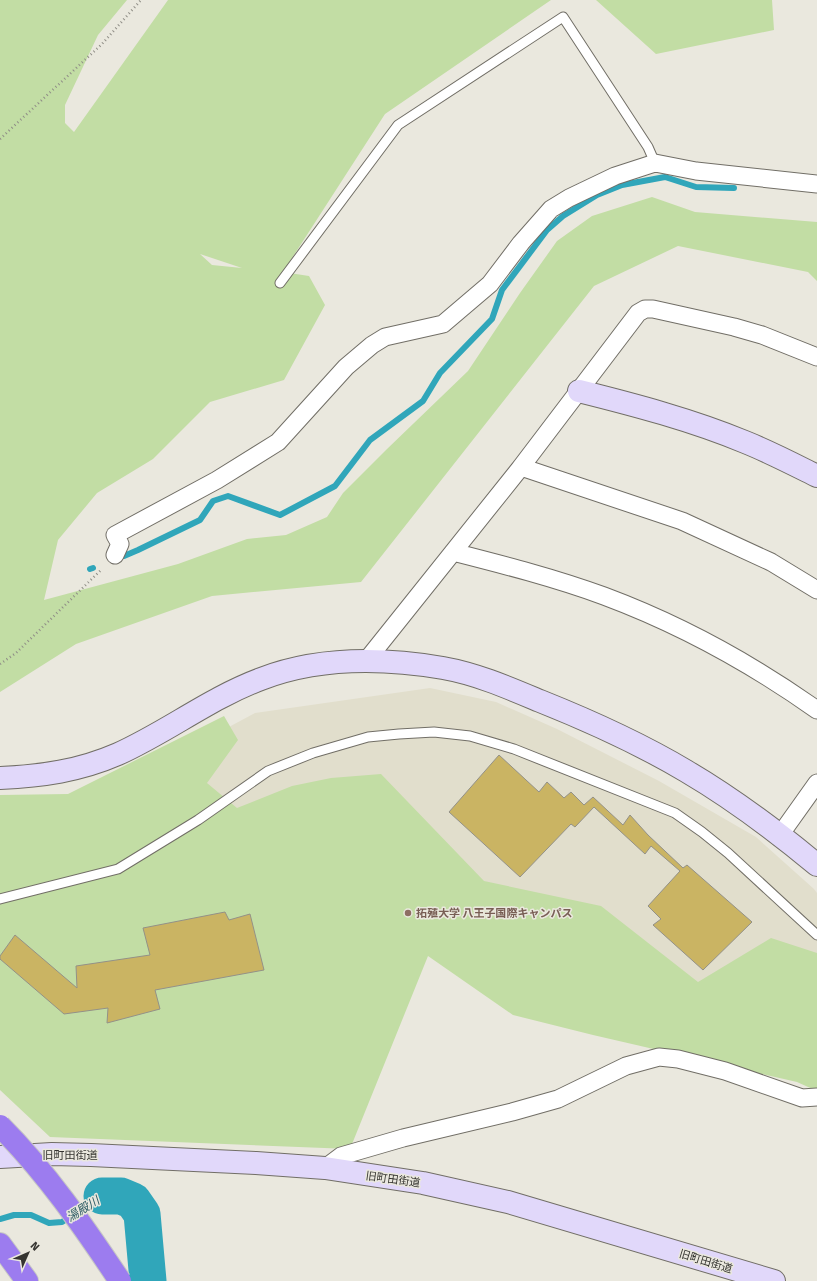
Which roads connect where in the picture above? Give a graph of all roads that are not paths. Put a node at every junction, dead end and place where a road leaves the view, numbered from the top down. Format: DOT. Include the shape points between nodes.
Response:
graph roads {
  1 [pos="655,163"];
  2 [pos="817,184"];
  3 [pos="280,283"];
  4 [pos="817,357"];
  5 [pos="579,391"];
  6 [pos="521,467"];
  7 [pos="817,476"];
  8 [pos="453,552"];
  9 [pos="114,555"];
  10 [pos="817,590"];
  11 [pos="366,662"];
  12 [pos="817,710"];
  13 [pos="0,778"];
  14 [pos="817,783"];
  15 [pos="780,835"];
  16 [pos="817,865"];
  17 [pos="0,899"];
  18 [pos="817,935"];
  19 [pos="817,1097"];
  20 [pos="0,1126"];
  21 [pos="0,1157"];
  22 [pos="325,1168"];
  23 [pos="0,1244"];
  24 [pos="27,1281"];
  25 [pos="120,1281"];
  26 [pos="774,1281"];
  1 -- 2 [label="street" via="696,171"];
  1 -- 3 [label="lane" via="648,147 563,17 398,125"];
  1 -- 9 [label="street" via="615,176 552,209 521,243 490,284 443,324 385,337 372,345 346,367 278,442 217,480 115,535 120,544"];
  4 -- 5 [label="street" via="768,337 734,327 645,309 638,313"];
  5 -- 6 [label="street"];
  5 -- 7 [label="street" via="645,408 722,433"];
  6 -- 8 [label="street"];
  6 -- 10 [label="street" via="682,521 771,562"];
  8 -- 11 [label="street"];
  8 -- 12 [label="street" via="604,596 697,637 744,663"];
  11 -- 13 [label="street" via="316,665 262,678 236,689 129,749 103,760 57,773"];
  11 -- 15 [label="street" via="426,665 463,672 500,684 577,716 686,771"];
  14 -- 15 [label="street"];
  15 -- 16 [label="street"];
  17 -- 18 [label="lane" via="118,869 198,820 268,771 313,753 368,737 434,732 470,736 514,749 675,813 728,853"];
  19 -- 22 [label="street" via="802,1098 724,1071 678,1059 659,1057 626,1066 558,1099 341,1156"];
  20 -- 25 [label="highway, bridge" via="48,1180"];
  21 -- 22 [label="street, 旧町田街道" via="91,1155"];
  22 -- 26 [label="street, 旧町田街道" via="465,1191"];
  23 -- 24 [label="highway"];
}
